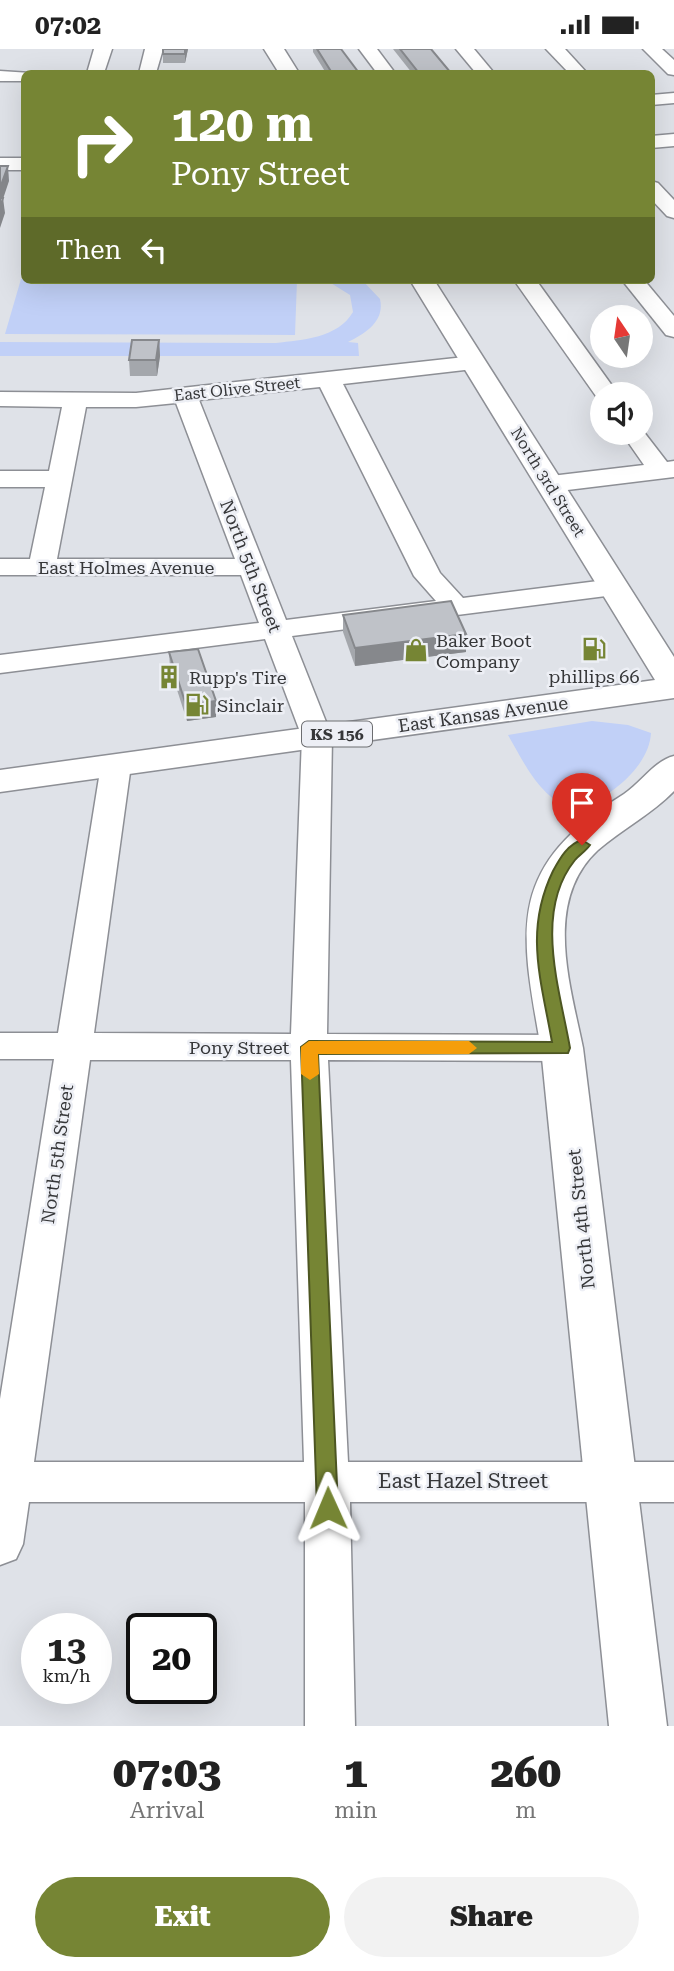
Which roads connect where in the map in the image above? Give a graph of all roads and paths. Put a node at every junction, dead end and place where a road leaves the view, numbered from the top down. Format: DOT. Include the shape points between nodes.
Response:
graph roads {
  1 [pos="103,49"];
  2 [pos="153,49"];
  3 [pos="274,49"];
  4 [pos="368,49"];
  5 [pos="465,49"];
  6 [pos="555,49"];
  7 [pos="652,49"];
  8 [pos="97,70"];
  9 [pos="149,70"];
  10 [pos="287,70"];
  11 [pos="384,70"];
  12 [pos="482,70"];
  13 [pos="575,70"];
  14 [pos="674,70"];
  15 [pos="0,76"];
  16 [pos="21,76"];
  17 [pos="674,98"];
  18 [pos="655,100"];
  19 [pos="674,140"];
  20 [pos="655,142"];
  21 [pos="0,164"];
  22 [pos="21,164"];
  23 [pos="674,181"];
  24 [pos="655,184"];
  25 [pos="655,190"];
  26 [pos="674,212"];
  27 [pos="425,284"];
  28 [pos="528,284"];
  29 [pos="636,284"];
  30 [pos="674,330"];
  31 [pos="474,363"];
  32 [pos="328,379"];
  33 [pos="597,382"];
  34 [pos="185,395"];
  35 [pos="0,399"];
  36 [pos="76,400"];
  37 [pos="645,445"];
  38 [pos="667,470"];
  39 [pos="0,479"];
  40 [pos="60,479"];
  41 [pos="551,484"];
  42 [pos="252,566"];
  43 [pos="0,567"];
  44 [pos="42,567"];
  45 [pos="614,587"];
  46 [pos="457,607"];
  47 [pos="275,628"];
  48 [pos="0,664"];
  49 [pos="674,686"];
  50 [pos="317,737"];
  51 [pos="116,765"];
  52 [pos="0,780"];
  53 [pos="669,783"];
  54 [pos="0,1046"];
  55 [pos="72,1046"];
  56 [pos="309,1047"];
  57 [pos="562,1048"];
  58 [pos="610,1480"];
  59 [pos="327,1481"];
  60 [pos="4,1482"];
  61 [pos="674,1482"];
  62 [pos="0,1545"];
  63 [pos="330,1726"];
  64 [pos="638,1726"];
  1 -- 8 [label="street"];
  2 -- 9 [label="street"];
  3 -- 10 [label="main road"];
  4 -- 11 [label="street"];
  5 -- 12 [label="street"];
  6 -- 13 [label="street"];
  7 -- 14 [label="street"];
  15 -- 16 [label="street"];
  17 -- 18 [label="street"];
  19 -- 20 [label="street"];
  21 -- 22 [label="street"];
  23 -- 24 [label="street"];
  25 -- 26 [label="street"];
  27 -- 31 [label="main road, North 3rd Street"];
  28 -- 33 [label="street"];
  29 -- 30 [label="street"];
  31 -- 32 [label="street, East Olive Street"];
  31 -- 41 [label="main road, North 3rd Street"];
  32 -- 34 [label="street, East Olive Street"];
  32 -- 46 [label="street" via="428,576"];
  34 -- 36 [label="street, East Olive Street"];
  34 -- 42 [label="street, North 5th Street"];
  35 -- 36 [label="street, East Olive Street"];
  36 -- 40 [label="street"];
  37 -- 38 [label="street"];
  38 -- 41 [label="street"];
  39 -- 40 [label="street"];
  40 -- 44 [label="street"];
  41 -- 45 [label="main road, North 3rd Street"];
  42 -- 44 [label="street, East Holmes Avenue"];
  42 -- 47 [label="street, North 5th Street"];
  43 -- 44 [label="street, East Holmes Avenue"];
  45 -- 46 [label="street"];
  45 -- 49 [label="main road, North 3rd Street"];
  46 -- 47 [label="street"];
  47 -- 48 [label="street"];
  47 -- 50 [label="street, North 5th Street"];
  49 -- 50 [label="main road, East Kansas Avenue / KS 156"];
  50 -- 51 [label="main road, East Kansas Avenue / KS 156"];
  50 -- 56 [label="street"];
  51 -- 52 [label="main road, East Kansas Avenue / KS 156"];
  51 -- 55 [label="street, North 5th Street"];
  53 -- 57 [label="main road, North 4th Street" via="611,820 568,858 549,896 543,940"];
  54 -- 55 [label="street, Pony Street"];
  55 -- 56 [label="street, Pony Street"];
  55 -- 60 [label="street, North 5th Street"];
  56 -- 57 [label="street, Pony Street"];
  56 -- 59 [label="street"];
  57 -- 58 [label="main road, North 4th Street"];
  58 -- 59 [label="street, East Hazel Street"];
  58 -- 61 [label="street, East Hazel Street"];
  58 -- 64 [label="main road, North 4th Street"];
  59 -- 60 [label="street, East Hazel Street"];
  59 -- 63 [label="street"];
  60 -- 62 [label="street, North 5th Street"];
}
